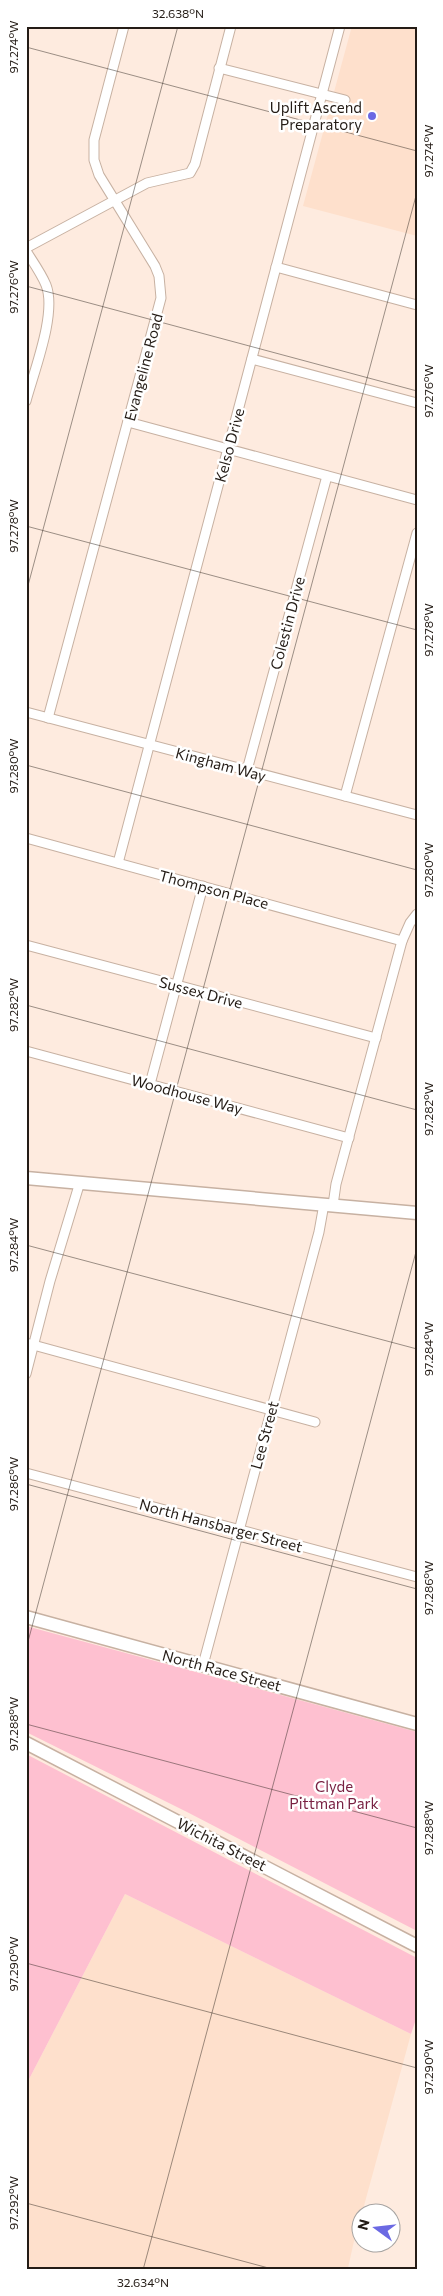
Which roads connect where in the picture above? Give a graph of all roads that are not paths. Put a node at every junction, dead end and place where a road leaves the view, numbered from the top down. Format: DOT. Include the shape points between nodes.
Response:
graph roads {
  1 [pos="124,26"];
  2 [pos="231,26"];
  3 [pos="340,26"];
  4 [pos="219,68"];
  5 [pos="322,94"];
  6 [pos="345,100"];
  7 [pos="114,199"];
  8 [pos="26,250"];
  9 [pos="276,267"];
  10 [pos="417,305"];
  11 [pos="252,359"];
  12 [pos="26,401"];
  13 [pos="417,403"];
  14 [pos="128,422"];
  15 [pos="228,450"];
  16 [pos="327,476"];
  17 [pos="417,500"];
  18 [pos="417,532"];
  19 [pos="26,712"];
  20 [pos="48,718"];
  21 [pos="149,745"];
  22 [pos="247,770"];
  23 [pos="345,796"];
  24 [pos="417,815"];
  25 [pos="26,838"];
  26 [pos="118,863"];
  27 [pos="204,886"];
  28 [pos="417,914"];
  29 [pos="402,941"];
  30 [pos="26,945"];
  31 [pos="177,985"];
  32 [pos="376,1038"];
  33 [pos="26,1051"];
  34 [pos="150,1084"];
  35 [pos="349,1138"];
  36 [pos="26,1178"];
  37 [pos="80,1182"];
  38 [pos="328,1205"];
  39 [pos="417,1213"];
  40 [pos="30,1344"];
  41 [pos="26,1374"];
  42 [pos="271,1410"];
  43 [pos="315,1422"];
  44 [pos="26,1472"];
  45 [pos="239,1530"];
  46 [pos="417,1577"];
  47 [pos="26,1617"];
  48 [pos="203,1665"];
  49 [pos="417,1724"];
  50 [pos="26,1743"];
  51 [pos="417,1946"];
  1 -- 7 [label="street, Evangeline Road" via="93,147 96,167"];
  2 -- 4 [label="street"];
  3 -- 5 [label="street, Kelso Drive"];
  4 -- 5 [label="street"];
  4 -- 7 [label="street" via="190,173 147,183"];
  5 -- 6 [label="street"];
  5 -- 9 [label="street, Kelso Drive"];
  7 -- 8 [label="street"];
  7 -- 14 [label="street, Evangeline Road" via="155,266 160,286 158,311"];
  8 -- 12 [label="street" via="46,284 49,303 46,327"];
  9 -- 10 [label="street"];
  9 -- 11 [label="street, Kelso Drive"];
  11 -- 13 [label="street"];
  11 -- 15 [label="street, Kelso Drive"];
  14 -- 15 [label="street"];
  14 -- 20 [label="street, Evangeline Road"];
  15 -- 16 [label="street"];
  15 -- 21 [label="street, Kelso Drive"];
  16 -- 17 [label="street"];
  16 -- 22 [label="street, Colestin Drive"];
  18 -- 23 [label="street"];
  19 -- 20 [label="street, Kingham Way"];
  20 -- 21 [label="street, Kingham Way"];
  21 -- 22 [label="street, Kingham Way"];
  21 -- 26 [label="street, Kelso Drive"];
  22 -- 23 [label="street, Kingham Way"];
  23 -- 24 [label="street, Kingham Way"];
  25 -- 26 [label="street, Thompson Place"];
  26 -- 27 [label="street, Thompson Place"];
  27 -- 29 [label="street, Thompson Place"];
  27 -- 31 [label="street"];
  28 -- 29 [label="street, Lee Street"];
  29 -- 32 [label="street, Lee Street"];
  30 -- 31 [label="street, Sussex Drive"];
  31 -- 32 [label="street, Sussex Drive"];
  31 -- 34 [label="street"];
  32 -- 35 [label="street, Lee Street"];
  33 -- 34 [label="street, Woodhouse Way"];
  34 -- 35 [label="street, Woodhouse Way"];
  35 -- 38 [label="street, Lee Street"];
  36 -- 37 [label="street"];
  37 -- 38 [label="street"];
  37 -- 40 [label="street"];
  38 -- 39 [label="street"];
  38 -- 42 [label="street, Lee Street"];
  40 -- 41 [label="street"];
  40 -- 42 [label="street"];
  42 -- 43 [label="street"];
  42 -- 45 [label="street, Lee Street"];
  44 -- 45 [label="street, North Hansbarger Street"];
  45 -- 46 [label="street, North Hansbarger Street"];
  45 -- 48 [label="street, Lee Street"];
  47 -- 48 [label="street, North Race Street"];
  48 -- 49 [label="street, North Race Street"];
  50 -- 51 [label="street, Wichita Street"];
}
